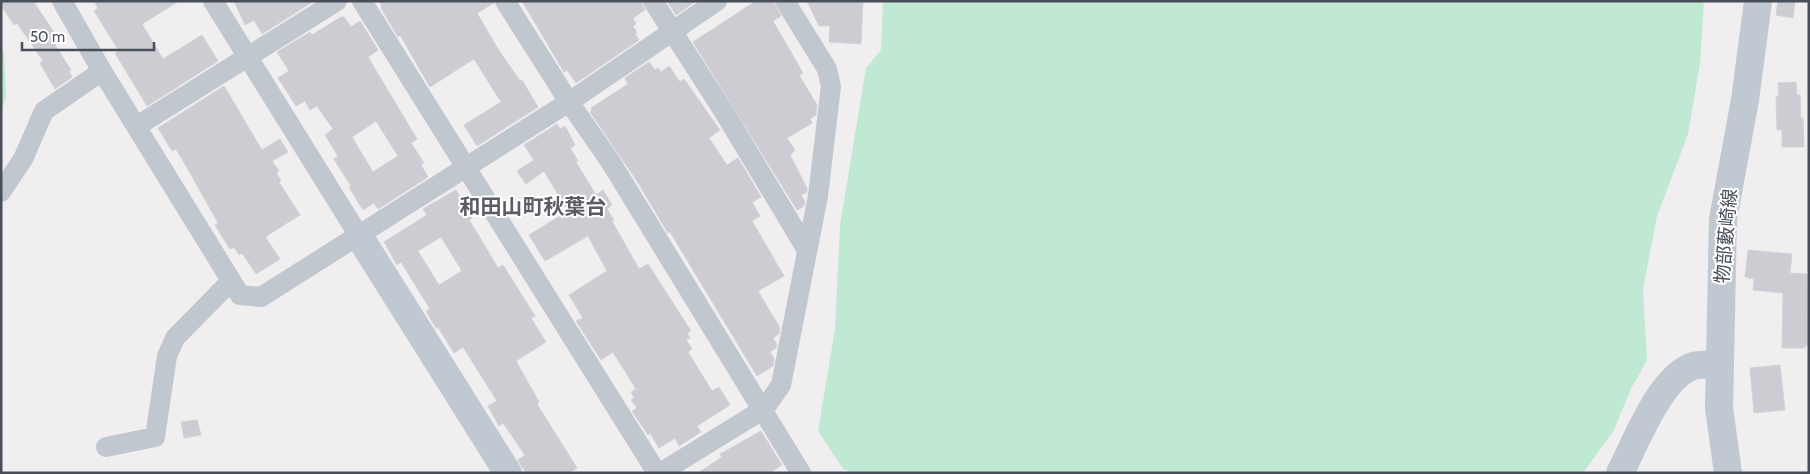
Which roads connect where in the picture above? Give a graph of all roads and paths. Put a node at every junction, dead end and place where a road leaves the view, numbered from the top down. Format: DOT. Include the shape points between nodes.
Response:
graph roads {
  1 [pos="62,1"];
  2 [pos="213,1"];
  3 [pos="337,1"];
  4 [pos="362,1"];
  5 [pos="506,1"];
  6 [pos="653,1"];
  7 [pos="717,1"];
  8 [pos="785,1"];
  9 [pos="1758,1"];
  10 [pos="673,30"];
  11 [pos="248,57"];
  12 [pos="102,71"];
  13 [pos="569,102"];
  14 [pos="137,126"];
  15 [pos="465,168"];
  16 [pos="1,192"];
  17 [pos="359,236"];
  18 [pos="807,250"];
  19 [pos="231,281"];
  20 [pos="1719,364"];
  21 [pos="764,409"];
  22 [pos="106,447"];
  23 [pos="508,473"];
  24 [pos="658,473"];
  25 [pos="801,473"];
  26 [pos="1620,473"];
  27 [pos="1728,473"];
  1 -- 12 [label="street"];
  2 -- 11 [label="street"];
  3 -- 11 [label="street"];
  4 -- 15 [label="street"];
  5 -- 13 [label="street"];
  6 -- 10 [label="street"];
  7 -- 10 [label="street"];
  8 -- 18 [label="street" via="827,69 831,86 818,196"];
  9 -- 20 [label="main road, 物部藪崎線" via="1745,100 1723,219"];
  10 -- 13 [label="street"];
  10 -- 18 [label="street"];
  11 -- 14 [label="street"];
  11 -- 17 [label="street"];
  12 -- 14 [label="street"];
  12 -- 16 [label="street" via="44,111 23,159"];
  13 -- 15 [label="street"];
  13 -- 21 [label="street" via="610,161"];
  14 -- 19 [label="street"];
  15 -- 17 [label="street"];
  15 -- 24 [label="street"];
  17 -- 19 [label="street" via="261,297 240,294"];
  17 -- 23 [label="main road"];
  18 -- 21 [label="street" via="781,385"];
  19 -- 22 [label="street" via="175,338 167,356 155,437"];
  20 -- 26 [label="main road" via="1692,366 1672,380 1654,407"];
  20 -- 27 [label="main road, 物部藪崎線" via="1719,408"];
  21 -- 24 [label="street"];
  21 -- 25 [label="street"];
}
